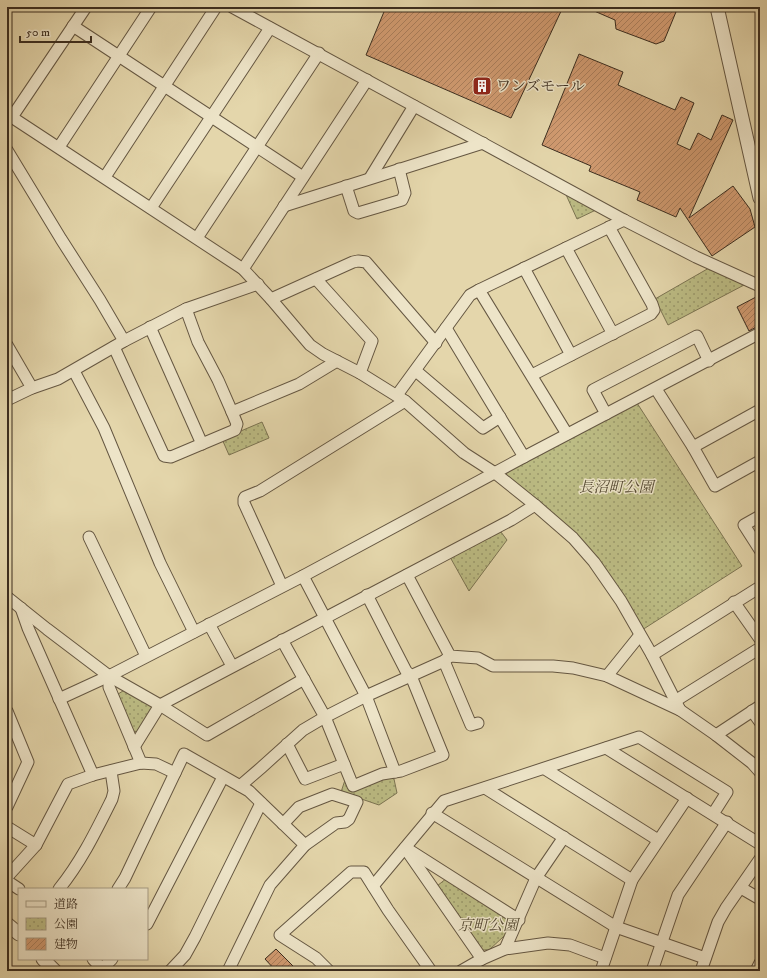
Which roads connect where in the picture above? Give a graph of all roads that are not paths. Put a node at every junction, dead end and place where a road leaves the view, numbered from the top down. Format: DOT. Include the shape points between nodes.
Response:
graph roads {
  1 [pos="86,7"];
  2 [pos="151,7"];
  3 [pos="216,7"];
  4 [pos="232,7"];
  5 [pos="717,7"];
  6 [pos="73,26"];
  7 [pos="270,28"];
  8 [pos="319,53"];
  9 [pos="119,56"];
  10 [pos="367,80"];
  11 [pos="165,87"];
  12 [pos="414,106"];
  13 [pos="10,115"];
  14 [pos="211,117"];
  15 [pos="483,143"];
  16 [pos="59,147"];
  17 [pos="257,147"];
  18 [pos="7,150"];
  19 [pos="756,163"];
  20 [pos="399,169"];
  21 [pos="105,177"];
  22 [pos="303,177"];
  23 [pos="370,178"];
  24 [pos="346,186"];
  25 [pos="760,198"];
  26 [pos="284,206"];
  27 [pos="151,208"];
  28 [pos="624,220"];
  29 [pos="609,227"];
  30 [pos="197,238"];
  31 [pos="566,248"];
  32 [pos="524,268"];
  33 [pos="243,269"];
  34 [pos="316,279"];
  35 [pos="258,284"];
  36 [pos="760,286"];
  37 [pos="479,290"];
  38 [pos="270,299"];
  39 [pos="186,309"];
  40 [pos="150,327"];
  41 [pos="446,328"];
  42 [pos="613,334"];
  43 [pos="760,334"];
  44 [pos="124,341"];
  45 [pos="436,343"];
  46 [pos="7,345"];
  47 [pos="114,347"];
  48 [pos="571,355"];
  49 [pos="337,361"];
  50 [pos="709,361"];
  51 [pos="74,371"];
  52 [pos="416,371"];
  53 [pos="360,373"];
  54 [pos="532,375"];
  55 [pos="32,388"];
  56 [pos="656,389"];
  57 [pos="401,398"];
  58 [pos="7,400"];
  59 [pos="760,410"];
  60 [pos="232,412"];
  61 [pos="606,414"];
  62 [pos="500,417"];
  63 [pos="567,434"];
  64 [pos="202,444"];
  65 [pos="692,447"];
  66 [pos="524,457"];
  67 [pos="760,461"];
  68 [pos="495,473"];
  69 [pos="535,505"];
  70 [pos="760,516"];
  71 [pos="89,537"];
  72 [pos="760,550"];
  73 [pos="407,575"];
  74 [pos="303,576"];
  75 [pos="282,586"];
  76 [pos="760,587"];
  77 [pos="367,595"];
  78 [pos="7,597"];
  79 [pos="734,602"];
  80 [pos="20,608"];
  81 [pos="324,618"];
  82 [pos="209,624"];
  83 [pos="194,632"];
  84 [pos="640,634"];
  85 [pos="282,640"];
  86 [pos="760,640"];
  87 [pos="760,648"];
  88 [pos="652,655"];
  89 [pos="146,656"];
  90 [pos="447,659"];
  91 [pos="232,666"];
  92 [pos="109,676"];
  93 [pos="412,676"];
  94 [pos="606,676"];
  95 [pos="304,679"];
  96 [pos="366,696"];
  97 [pos="59,699"];
  98 [pos="160,705"];
  99 [pos="678,705"];
  100 [pos="756,708"];
  101 [pos="7,710"];
  102 [pos="325,717"];
  103 [pos="760,722"];
  104 [pos="478,723"];
  105 [pos="716,735"];
  106 [pos="287,744"];
  107 [pos="134,747"];
  108 [pos="606,748"];
  109 [pos="141,763"];
  110 [pos="344,764"];
  111 [pos="545,769"];
  112 [pos="111,771"];
  113 [pos="395,772"];
  114 [pos="760,772"];
  115 [pos="175,773"];
  116 [pos="93,775"];
  117 [pos="223,777"];
  118 [pos="240,786"];
  119 [pos="485,788"];
  120 [pos="687,798"];
  121 [pos="261,803"];
  122 [pos="7,807"];
  123 [pos="432,813"];
  124 [pos="713,814"];
  125 [pos="727,822"];
  126 [pos="283,824"];
  127 [pos="7,827"];
  128 [pos="564,837"];
  129 [pos="658,840"];
  130 [pos="760,844"];
  131 [pos="36,845"];
  132 [pos="305,845"];
  133 [pos="405,848"];
  134 [pos="760,859"];
  135 [pos="7,877"];
  136 [pos="536,878"];
  137 [pos="632,880"];
  138 [pos="7,881"];
  139 [pos="373,886"];
  140 [pos="18,888"];
  141 [pos="60,888"];
  142 [pos="119,888"];
  143 [pos="741,888"];
  144 [pos="760,899"];
  145 [pos="519,920"];
  146 [pos="148,922"];
  147 [pos="616,927"];
  148 [pos="661,943"];
  149 [pos="505,949"];
  150 [pos="605,958"];
  151 [pos="705,958"];
  152 [pos="482,959"];
  153 [pos="44,960"];
  154 [pos="94,960"];
  155 [pos="111,960"];
  156 [pos="760,963"];
  157 [pos="103,970"];
  158 [pos="55,971"];
  159 [pos="170,971"];
  160 [pos="228,971"];
  161 [pos="328,971"];
  162 [pos="431,971"];
  163 [pos="460,971"];
  164 [pos="601,971"];
  165 [pos="652,971"];
  166 [pos="701,971"];
  167 [pos="756,971"];
  1 -- 6 [label="street"];
  2 -- 9 [label="street"];
  3 -- 11 [label="street"];
  4 -- 7 [label="street"];
  5 -- 19 [label="street"];
  6 -- 9 [label="street"];
  6 -- 13 [label="street"];
  7 -- 8 [label="street"];
  7 -- 14 [label="street"];
  8 -- 10 [label="street"];
  8 -- 17 [label="street"];
  9 -- 11 [label="street"];
  9 -- 16 [label="street"];
  10 -- 12 [label="street"];
  10 -- 22 [label="street"];
  11 -- 14 [label="street"];
  11 -- 21 [label="street"];
  12 -- 15 [label="street"];
  12 -- 23 [label="street"];
  13 -- 16 [label="street"];
  14 -- 17 [label="street"];
  14 -- 27 [label="street"];
  15 -- 20 [label="street"];
  15 -- 28 [label="street"];
  16 -- 21 [label="street"];
  17 -- 22 [label="street"];
  17 -- 30 [label="street"];
  18 -- 44 [label="street"];
  19 -- 25 [label="street"];
  20 -- 23 [label="street"];
  20 -- 24 [label="street" via="405,193 402,200 358,213 354,211"];
  21 -- 27 [label="street"];
  22 -- 26 [label="street"];
  23 -- 24 [label="street"];
  24 -- 26 [label="street"];
  26 -- 33 [label="street"];
  27 -- 30 [label="street"];
  28 -- 29 [label="street"];
  28 -- 36 [label="street"];
  29 -- 31 [label="street"];
  29 -- 42 [label="street" via="654,310"];
  30 -- 33 [label="street"];
  31 -- 32 [label="street"];
  31 -- 42 [label="street"];
  32 -- 37 [label="street"];
  32 -- 48 [label="street"];
  33 -- 35 [label="street"];
  34 -- 38 [label="street"];
  34 -- 45 [label="street" via="353,262 366,262"];
  34 -- 53 [label="street" via="372,341"];
  35 -- 38 [label="street"];
  35 -- 39 [label="street"];
  37 -- 41 [label="street" via="466,300"];
  37 -- 54 [label="street"];
  38 -- 49 [label="street" via="310,345"];
  39 -- 40 [label="street"];
  39 -- 60 [label="street" via="198,342"];
  40 -- 44 [label="street"];
  40 -- 64 [label="street"];
  41 -- 45 [label="street"];
  41 -- 62 [label="street"];
  42 -- 48 [label="street"];
  43 -- 50 [label="street"];
  44 -- 47 [label="street"];
  45 -- 52 [label="street"];
  46 -- 55 [label="street"];
  47 -- 51 [label="street"];
  47 -- 64 [label="street" via="164,456 171,457"];
  48 -- 54 [label="street"];
  49 -- 53 [label="street"];
  49 -- 60 [label="street" via="299,384"];
  50 -- 56 [label="street"];
  50 -- 61 [label="street" via="697,336 683,343 593,390"];
  51 -- 55 [label="street"];
  51 -- 83 [label="street" via="104,428 160,562"];
  52 -- 57 [label="street"];
  52 -- 62 [label="street" via="483,428"];
  53 -- 57 [label="street"];
  54 -- 63 [label="street"];
  55 -- 58 [label="street"];
  56 -- 61 [label="street"];
  56 -- 65 [label="street"];
  57 -- 68 [label="street" via="464,453"];
  57 -- 75 [label="street" via="260,491 245,497 244,503"];
  59 -- 65 [label="street"];
  60 -- 64 [label="street" via="237,424 235,430"];
  61 -- 63 [label="street"];
  62 -- 66 [label="street"];
  63 -- 66 [label="street"];
  65 -- 67 [label="street" via="715,486"];
  66 -- 68 [label="street"];
  68 -- 69 [label="street"];
  68 -- 74 [label="street"];
  69 -- 73 [label="street"];
  69 -- 84 [label="street" via="573,538 594,562"];
  70 -- 72 [label="street" via="744,525"];
  71 -- 89 [label="street"];
  73 -- 77 [label="street"];
  73 -- 90 [label="street"];
  74 -- 75 [label="street"];
  74 -- 81 [label="street"];
  75 -- 82 [label="street"];
  76 -- 79 [label="street"];
  77 -- 81 [label="street"];
  77 -- 93 [label="street" via="406,671"];
  78 -- 80 [label="street"];
  79 -- 86 [label="street"];
  79 -- 88 [label="street"];
  80 -- 92 [label="street"];
  80 -- 97 [label="street"];
  81 -- 85 [label="street"];
  81 -- 96 [label="street"];
  82 -- 83 [label="street"];
  82 -- 91 [label="street"];
  83 -- 89 [label="street"];
  84 -- 88 [label="street"];
  84 -- 94 [label="street"];
  85 -- 91 [label="street"];
  85 -- 95 [label="street"];
  87 -- 99 [label="street"];
  88 -- 99 [label="street"];
  89 -- 92 [label="street"];
  90 -- 93 [label="street"];
  90 -- 94 [label="street" via="478,658 493,666 573,668"];
  90 -- 104 [label="street" via="471,725"];
  91 -- 98 [label="street"];
  92 -- 97 [label="street"];
  92 -- 98 [label="street"];
  92 -- 107 [label="street" via="109,687"];
  93 -- 96 [label="street"];
  93 -- 113 [label="street" via="443,754"];
  94 -- 99 [label="street"];
  95 -- 98 [label="street" via="207,735"];
  95 -- 102 [label="street"];
  96 -- 102 [label="street"];
  96 -- 113 [label="street"];
  97 -- 116 [label="street"];
  98 -- 107 [label="street"];
  99 -- 105 [label="street"];
  100 -- 103 [label="street"];
  100 -- 105 [label="street"];
  101 -- 122 [label="street" via="28,762"];
  102 -- 106 [label="street" via="303,730"];
  102 -- 110 [label="street"];
  105 -- 114 [label="street"];
  106 -- 110 [label="street" via="305,779"];
  106 -- 118 [label="street"];
  107 -- 109 [label="street"];
  108 -- 111 [label="street"];
  108 -- 120 [label="street"];
  108 -- 124 [label="street" via="639,738 727,792"];
  109 -- 112 [label="street"];
  109 -- 115 [label="street" via="156,764"];
  110 -- 113 [label="street" via="353,786 382,774"];
  111 -- 119 [label="street"];
  111 -- 129 [label="street"];
  112 -- 116 [label="street"];
  112 -- 141 [label="street" via="114,791 112,799 85,852"];
  115 -- 117 [label="street" via="184,754"];
  115 -- 142 [label="street"];
  116 -- 131 [label="street" via="68,784"];
  117 -- 118 [label="street"];
  117 -- 146 [label="street"];
  118 -- 121 [label="street"];
  119 -- 123 [label="street" via="444,801"];
  119 -- 128 [label="street"];
  120 -- 124 [label="street"];
  120 -- 129 [label="street"];
  121 -- 126 [label="street"];
  121 -- 159 [label="street" via="195,937 185,955"];
  123 -- 133 [label="street"];
  123 -- 136 [label="street"];
  124 -- 125 [label="street"];
  125 -- 130 [label="street"];
  125 -- 148 [label="street" via="678,894"];
  126 -- 132 [label="street"];
  126 -- 132 [label="street" via="299,807 332,794 357,802 349,819 336,823"];
  127 -- 131 [label="street"];
  128 -- 136 [label="street"];
  128 -- 137 [label="street"];
  129 -- 137 [label="street"];
  131 -- 135 [label="street"];
  132 -- 160 [label="street" via="270,885"];
  133 -- 139 [label="street"];
  133 -- 145 [label="street"];
  133 -- 152 [label="street"];
  134 -- 143 [label="street"];
  136 -- 145 [label="street"];
  136 -- 147 [label="street"];
  137 -- 147 [label="street"];
  138 -- 140 [label="street"];
  139 -- 161 [label="street" via="364,872 351,872 280,935 316,958"];
  139 -- 162 [label="street"];
  143 -- 144 [label="street"];
  143 -- 151 [label="street" via="718,922"];
  145 -- 149 [label="street"];
  147 -- 148 [label="street"];
  147 -- 150 [label="street"];
  148 -- 151 [label="street"];
  148 -- 165 [label="street"];
  149 -- 150 [label="street" via="548,942 570,945"];
  149 -- 152 [label="street"];
  150 -- 164 [label="street"];
  151 -- 166 [label="street"];
  152 -- 163 [label="street"];
  153 -- 158 [label="street"];
  154 -- 157 [label="street"];
  155 -- 157 [label="street"];
  156 -- 167 [label="street"];
}
